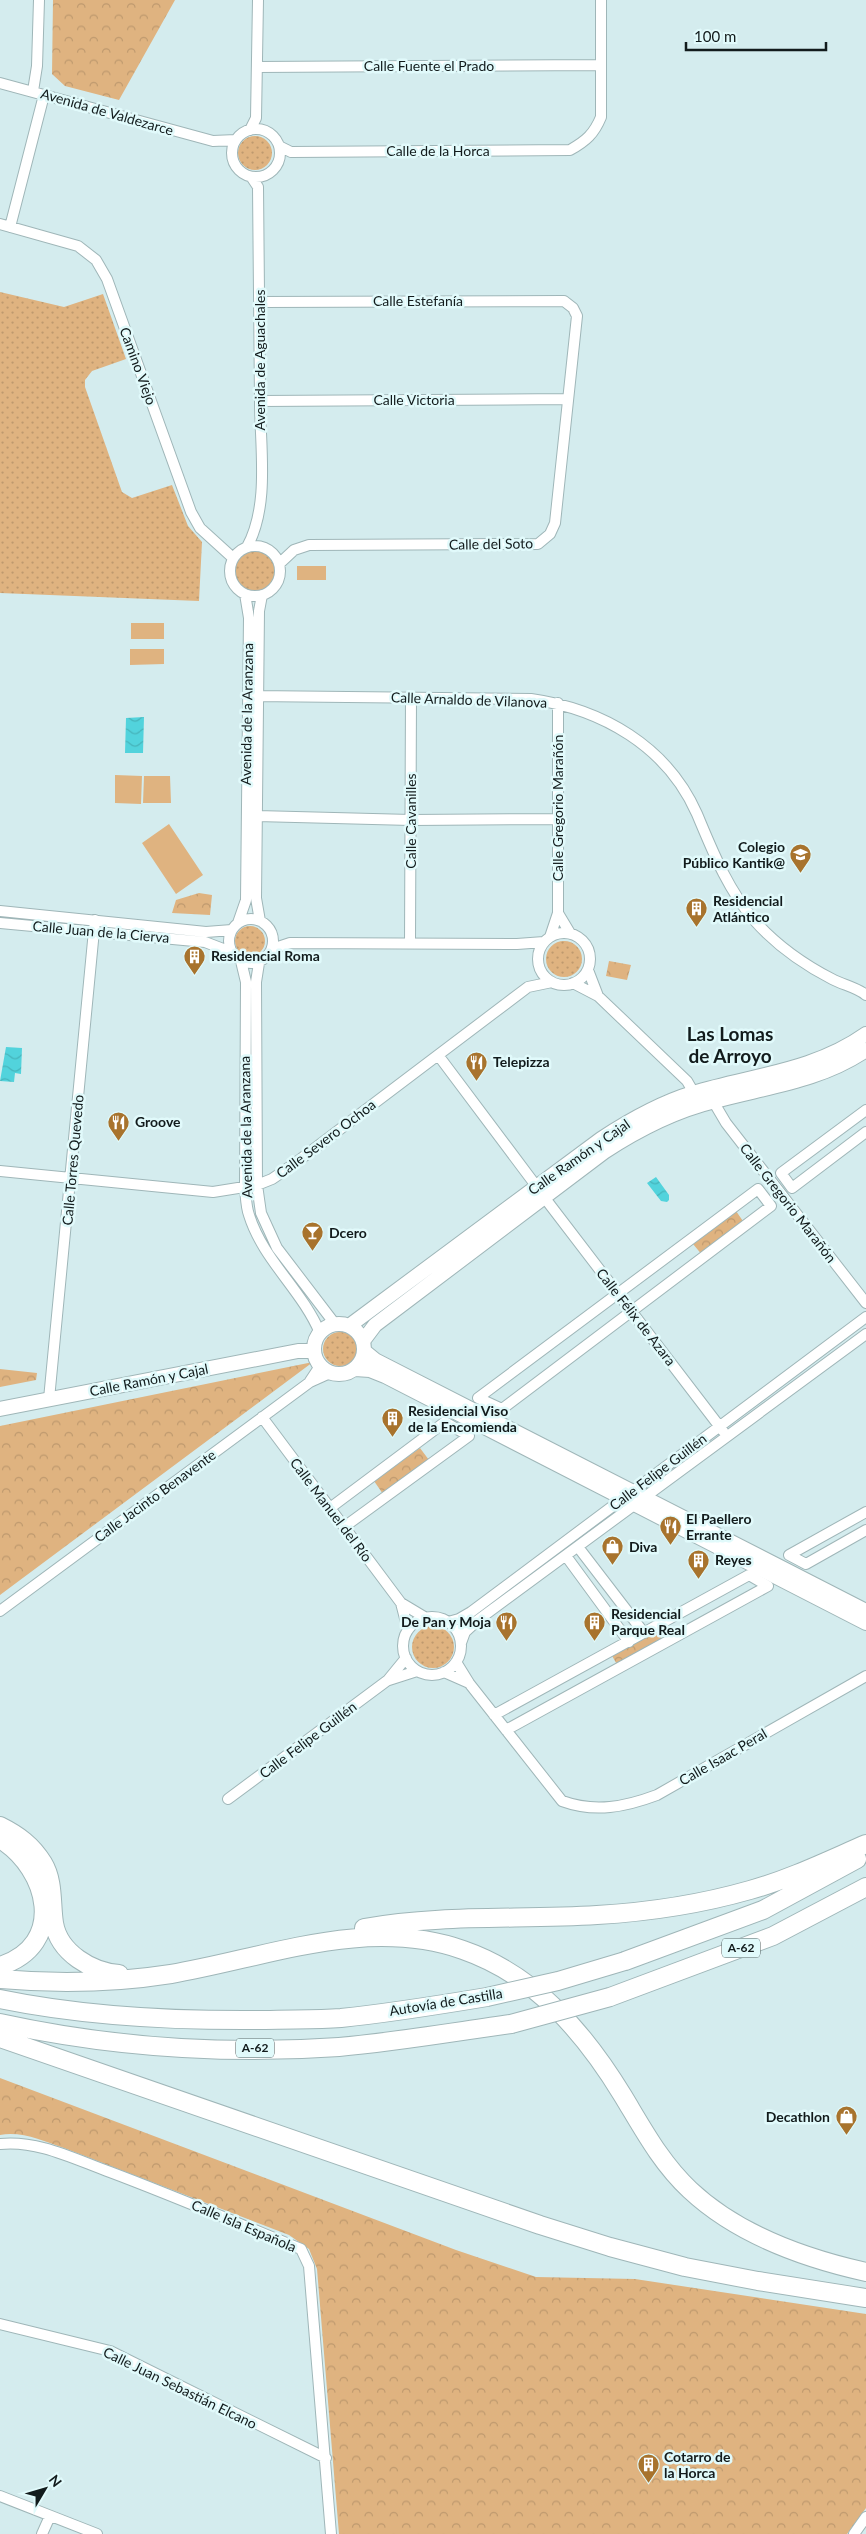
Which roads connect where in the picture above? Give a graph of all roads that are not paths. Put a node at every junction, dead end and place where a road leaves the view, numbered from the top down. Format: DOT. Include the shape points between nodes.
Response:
graph roads {
  1 [pos="39,0"];
  2 [pos="258,0"];
  3 [pos="601,0"];
  4 [pos="601,65"];
  5 [pos="257,67"];
  6 [pos="0,83"];
  7 [pos="33,91"];
  8 [pos="44,94"];
  9 [pos="256,118"];
  10 [pos="250,130"];
  11 [pos="264,130"];
  12 [pos="236,140"];
  13 [pos="213,142"];
  14 [pos="278,146"];
  15 [pos="291,152"];
  16 [pos="232,155"];
  17 [pos="279,158"];
  18 [pos="264,176"];
  19 [pos="252,178"];
  20 [pos="258,187"];
  21 [pos="5,226"];
  22 [pos="261,302"];
  23 [pos="573,308"];
  24 [pos="568,400"];
  25 [pos="260,401"];
  26 [pos="255,532"];
  27 [pos="247,547"];
  28 [pos="259,547"];
  29 [pos="233,558"];
  30 [pos="277,560"];
  31 [pos="245,594"];
  32 [pos="262,595"];
  33 [pos="253,696"];
  34 [pos="411,697"];
  35 [pos="558,703"];
  36 [pos="257,816"];
  37 [pos="558,819"];
  38 [pos="411,820"];
  39 [pos="0,911"];
  40 [pos="558,913"];
  41 [pos="95,920"];
  42 [pos="260,921"];
  43 [pos="0,923"];
  44 [pos="235,926"];
  45 [pos="94,932"];
  46 [pos="570,933"];
  47 [pos="273,936"];
  48 [pos="547,939"];
  49 [pos="290,943"];
  50 [pos="410,944"];
  51 [pos="517,944"];
  52 [pos="272,949"];
  53 [pos="231,952"];
  54 [pos="538,955"];
  55 [pos="241,962"];
  56 [pos="259,962"];
  57 [pos="539,967"];
  58 [pos="588,970"];
  59 [pos="552,982"];
  60 [pos="573,983"];
  61 [pos="528,986"];
  62 [pos="864,992"];
  63 [pos="598,996"];
  64 [pos="866,1034"];
  65 [pos="866,1050"];
  66 [pos="438,1054"];
  67 [pos="694,1093"];
  68 [pos="713,1101"];
  69 [pos="866,1110"];
  70 [pos="866,1132"];
  71 [pos="0,1171"];
  72 [pos="71,1178"];
  73 [pos="788,1182"];
  74 [pos="256,1185"];
  75 [pos="245,1188"];
  76 [pos="778,1190"];
  77 [pos="541,1192"];
  78 [pos="766,1199"];
  79 [pos="618,1295"];
  80 [pos="866,1302"];
  81 [pos="631,1311"];
  82 [pos="866,1317"];
  83 [pos="335,1324"];
  84 [pos="349,1326"];
  85 [pos="866,1334"];
  86 [pos="316,1342"];
  87 [pos="364,1346"];
  88 [pos="355,1368"];
  89 [pos="325,1369"];
  90 [pos="49,1399"];
  91 [pos="0,1409"];
  92 [pos="479,1412"];
  93 [pos="262,1417"];
  94 [pos="720,1426"];
  95 [pos="457,1429"];
  96 [pos="727,1436"];
  97 [pos="634,1498"];
  98 [pos="330,1508"];
  99 [pos="866,1512"];
  100 [pos="344,1527"];
  101 [pos="866,1530"];
  102 [pos="578,1547"];
  103 [pos="566,1556"];
  104 [pos="401,1603"];
  105 [pos="0,1611"];
  106 [pos="866,1611"];
  107 [pos="426,1618"];
  108 [pos="448,1622"];
  109 [pos="866,1623"];
  110 [pos="408,1630"];
  111 [pos="644,1633"];
  112 [pos="629,1642"];
  113 [pos="461,1643"];
  114 [pos="406,1658"];
  115 [pos="456,1662"];
  116 [pos="417,1671"];
  117 [pos="444,1672"];
  118 [pos="866,1676"];
  119 [pos="388,1680"];
  120 [pos="469,1683"];
  121 [pos="494,1715"];
  122 [pos="506,1730"];
  123 [pos="228,1799"];
  124 [pos="0,1826"];
  125 [pos="0,1839"];
  126 [pos="866,1844"];
  127 [pos="866,1854"];
  128 [pos="866,1887"];
  129 [pos="276,1950"];
  130 [pos="0,1966"];
  131 [pos="147,1977"];
  132 [pos="0,1979"];
  133 [pos="0,1999"];
  134 [pos="0,2023"];
  135 [pos="0,2038"];
  136 [pos="0,2044"];
  137 [pos="66,2059"];
  138 [pos="0,2144"];
  139 [pos="866,2272"];
  140 [pos="866,2298"];
  141 [pos="0,2324"];
  142 [pos="326,2458"];
  143 [pos="0,2496"];
  144 [pos="50,2516"];
  145 [pos="866,2517"];
  146 [pos="42,2534"];
  147 [pos="97,2534"];
  148 [pos="331,2534"];
  149 [pos="854,2534"];
  1 -- 7 [label="street"];
  2 -- 5 [label="street"];
  3 -- 4 [label="street"];
  4 -- 5 [label="street, Calle Fuente el Prado"];
  4 -- 15 [label="street, Calle de la Horca" via="601,117 595,131 584,143 570,150"];
  5 -- 9 [label="street"];
  6 -- 7 [label="street, Avenida de Valdezarce"];
  7 -- 8 [label="street, Avenida de Valdezarce"];
  8 -- 13 [label="street, Avenida de Valdezarce"];
  8 -- 21 [label="street"];
  9 -- 10 [label="street"];
  9 -- 11 [label="street"];
  10 -- 11 [label="street"];
  10 -- 12 [label="street"];
  11 -- 14 [label="street"];
  12 -- 13 [label="street, Avenida de Valdezarce"];
  12 -- 16 [label="street"];
  13 -- 16 [label="street, Avenida de Valdezarce"];
  14 -- 15 [label="street, Calle de la Horca"];
  14 -- 17 [label="street"];
  15 -- 17 [label="street, Calle de la Horca"];
  16 -- 19 [label="street" via="237,169"];
  17 -- 18 [label="street" via="274,169"];
  18 -- 19 [label="street"];
  18 -- 20 [label="street"];
  19 -- 20 [label="street"];
  20 -- 22 [label="street, Avenida de Aguachales"];
  21 -- 29 [label="street, Camino Viejo" via="78,246 96,260 107,279 192,512 200,528"];
  22 -- 23 [label="street, Calle Estefanía" via="564,301"];
  22 -- 25 [label="street, Avenida de Aguachales"];
  23 -- 24 [label="street, Calle del Soto" via="577,316"];
  24 -- 25 [label="street, Calle Victoria"];
  24 -- 30 [label="street, Calle del Soto" via="555,523 550,534 538,544 310,545"];
  25 -- 26 [label="street, Avenida de Aguachales" via="260,505"];
  26 -- 27 [label="street, Avenida de Aguachales"];
  26 -- 28 [label="street, Avenida de Aguachales"];
  27 -- 28 [label="street"];
  27 -- 29 [label="street"];
  28 -- 30 [label="street"];
  29 -- 31 [label="street" via="231,579 236,589"];
  30 -- 32 [label="street" via="277,582 272,590"];
  31 -- 32 [label="street"];
  31 -- 33 [label="street, Avenida de la Aranzana"];
  32 -- 33 [label="street, Avenida de la Aranzana"];
  33 -- 34 [label="street, Calle Arnaldo de Vilanova"];
  33 -- 36 [label="street, Avenida de la Aranzana"];
  33 -- 44 [label="street, Avenida de la Aranzana" via="246,900"];
  34 -- 35 [label="street, Calle Arnaldo de Vilanova" via="531,699"];
  34 -- 38 [label="street, Calle Cavanilles"];
  35 -- 37 [label="street, Calle Gregorio Marañón"];
  35 -- 62 [label="street, Calle Arnaldo de Vilanova" via="608,721 654,753 684,792 726,881 755,921 783,948 810,967"];
  36 -- 38 [label="street"];
  36 -- 42 [label="street, Avenida de la Aranzana" via="256,908"];
  37 -- 38 [label="street"];
  37 -- 40 [label="street, Calle Gregorio Marañón"];
  38 -- 50 [label="street, Calle Cavanilles"];
  39 -- 41 [label="street, Calle Juan de la Cierva"];
  40 -- 46 [label="street"];
  40 -- 48 [label="street, Calle Gregorio Marañón"];
  41 -- 44 [label="street, Calle Juan de la Cierva" via="206,932"];
  41 -- 45 [label="street, Calle Torres Quevedo"];
  42 -- 44 [label="street" via="252,919"];
  42 -- 47 [label="street"];
  43 -- 45 [label="street, Calle Juan de la Cierva"];
  44 -- 53 [label="street" via="229,944"];
  45 -- 53 [label="street, Calle Juan de la Cierva" via="205,942"];
  45 -- 72 [label="street, Calle Torres Quevedo"];
  46 -- 48 [label="street" via="556,934"];
  46 -- 58 [label="street" via="588,948"];
  47 -- 49 [label="street"];
  47 -- 52 [label="street"];
  48 -- 51 [label="street"];
  48 -- 54 [label="street"];
  49 -- 50 [label="street"];
  49 -- 52 [label="street"];
  50 -- 51 [label="street"];
  51 -- 54 [label="street"];
  52 -- 56 [label="street"];
  53 -- 55 [label="street"];
  54 -- 57 [label="street"];
  55 -- 56 [label="street"];
  55 -- 75 [label="street, Avenida de la Aranzana" via="246,982"];
  56 -- 74 [label="street, Avenida de la Aranzana" via="256,982"];
  57 -- 59 [label="street"];
  57 -- 61 [label="street, Calle Severo Ochoa"];
  58 -- 60 [label="street"];
  58 -- 63 [label="street"];
  59 -- 60 [label="street"];
  59 -- 61 [label="street, Calle Severo Ochoa"];
  60 -- 63 [label="street"];
  61 -- 66 [label="street, Calle Severo Ochoa"];
  63 -- 67 [label="street" via="688,1081"];
  64 -- 67 [label="street, Calle Ramón y Cajal" via="847,1048 805,1066"];
  65 -- 68 [label="street, Calle Ramón y Cajal" via="839,1066 810,1077"];
  66 -- 74 [label="street, Calle Severo Ochoa" via="294,1164"];
  66 -- 77 [label="street, Calle Félix de Azara"];
  67 -- 77 [label="street, Calle Ramón y Cajal" via="665,1103 628,1122"];
  68 -- 76 [label="street, Calle Gregorio Marañón"];
  68 -- 77 [label="street, Calle Ramón y Cajal" via="674,1113 632,1133"];
  69 -- 73 [label="street" via="781,1173"];
  70 -- 73 [label="street" via="792,1188"];
  71 -- 72 [label="street, Calle Severo Ochoa"];
  72 -- 75 [label="street, Calle Severo Ochoa" via="213,1192"];
  72 -- 90 [label="street, Calle Torres Quevedo"];
  73 -- 76 [label="street"];
  74 -- 75 [label="street, Calle Severo Ochoa"];
  74 -- 83 [label="street, Avenida de la Aranzana" via="261,1213 272,1240"];
  75 -- 86 [label="street, Avenida de la Aranzana" via="248,1214 257,1236 312,1315"];
  76 -- 78 [label="street"];
  76 -- 80 [label="street, Calle Gregorio Marañón"];
  77 -- 79 [label="street, Calle Félix de Azara"];
  77 -- 84 [label="street, Calle Ramón y Cajal"];
  77 -- 87 [label="street, Calle Ramón y Cajal" via="375,1325"];
  78 -- 79 [label="street" via="758,1189"];
  78 -- 81 [label="street" via="771,1206"];
  79 -- 81 [label="street, Calle Félix de Azara"];
  79 -- 92 [label="street" via="478,1398"];
  81 -- 92 [label="street" via="502,1409"];
  81 -- 94 [label="street, Calle Félix de Azara"];
  82 -- 94 [label="street, Calle Felipe Guillén"];
  83 -- 84 [label="street"];
  83 -- 86 [label="street"];
  84 -- 87 [label="street" via="358,1333"];
  85 -- 96 [label="street, Calle Felipe Guillén"];
  86 -- 89 [label="street"];
  86 -- 90 [label="street, Calle Ramón y Cajal" via="298,1351"];
  87 -- 88 [label="street"];
  87 -- 92 [label="street" via="375,1360"];
  88 -- 89 [label="street" via="343,1374"];
  88 -- 92 [label="street" via="370,1370"];
  89 -- 93 [label="street, Calle Jacinto Benavente"];
  90 -- 91 [label="street, Calle Ramón y Cajal"];
  92 -- 95 [label="street"];
  92 -- 97 [label="street"];
  93 -- 98 [label="street, Calle Manuel del Río"];
  93 -- 105 [label="street, Calle Jacinto Benavente"];
  94 -- 96 [label="street, Calle Félix de Azara"];
  94 -- 97 [label="street, Calle Felipe Guillén"];
  95 -- 98 [label="street" via="445,1422"];
  95 -- 100 [label="street" via="469,1436"];
  96 -- 97 [label="street, Calle Felipe Guillén"];
  97 -- 102 [label="street, Calle Felipe Guillén"];
  97 -- 106 [label="street"];
  97 -- 108 [label="street, Calle Felipe Guillén" via="471,1612"];
  97 -- 109 [label="street"];
  98 -- 100 [label="street, Calle Manuel del Río"];
  99 -- 101 [label="street" via="789,1554 806,1564"];
  100 -- 104 [label="street, Calle Manuel del Río"];
  102 -- 103 [label="street, Calle Felipe Guillén"];
  102 -- 111 [label="street"];
  103 -- 112 [label="street"];
  103 -- 113 [label="street, Calle Felipe Guillén" via="478,1620 465,1632"];
  104 -- 107 [label="street, Calle Manuel del Río"];
  104 -- 110 [label="street, Calle Manuel del Río"];
  107 -- 108 [label="street"];
  107 -- 110 [label="street"];
  108 -- 113 [label="street"];
  110 -- 114 [label="street" via="404,1639"];
  111 -- 112 [label="street"];
  111 -- 122 [label="street" via="749,1575 768,1586"];
  112 -- 121 [label="street"];
  113 -- 115 [label="street"];
  114 -- 116 [label="street"];
  114 -- 119 [label="street, Calle Felipe Guillén"];
  115 -- 117 [label="street"];
  115 -- 120 [label="street"];
  116 -- 117 [label="street" via="433,1676"];
  116 -- 119 [label="street, Calle Felipe Guillén"];
  117 -- 120 [label="street"];
  118 -- 122 [label="street, Calle Isaac Peral" via="657,1795 616,1808 602,1809 562,1801"];
  119 -- 123 [label="street, Calle Felipe Guillén"];
  120 -- 121 [label="street"];
  121 -- 122 [label="street"];
  124 -- 131 [label="highway" via="23,1838 44,1864 53,1899 54,1924 60,1939 76,1958 103,1973"];
  125 -- 130 [label="highway" via="14,1848 27,1863 45,1906 43,1930 15,1962"];
  126 -- 129 [label="highway" via="750,1890 656,1910 596,1916 521,1916 389,1924 332,1934"];
  127 -- 133 [label="highway, Autovía de Castilla / A-62, bridge" via="763,1910 625,1961 487,1997 339,2018 212,2021 43,2008"];
  128 -- 134 [label="highway, A-62, bridge" via="773,1936 610,1997 511,2024 338,2047 214,2048 116,2042"];
  129 -- 131 [label="highway" via="228,1963"];
  129 -- 139 [label="highway" via="400,1936 445,1944 502,1968 538,1991 578,2033 601,2061 664,2162 699,2198 766,2240 810,2257"];
  131 -- 132 [label="highway" via="89,1982"];
  135 -- 137 [label="highway"];
  136 -- 137 [label="highway"];
  137 -- 140 [label="highway" via="610,2247 749,2280"];
  138 -- 142 [label="street, Calle Isla Española" via="15,2142 42,2147 169,2194 300,2249 309,2266"];
  141 -- 142 [label="street, Calle Juan Sebastián Elcano" via="110,2351"];
  142 -- 148 [label="street, Calle Isla Española"];
  143 -- 144 [label="street"];
  144 -- 146 [label="street"];
  144 -- 147 [label="street"];
  145 -- 149 [label="street"];
}
